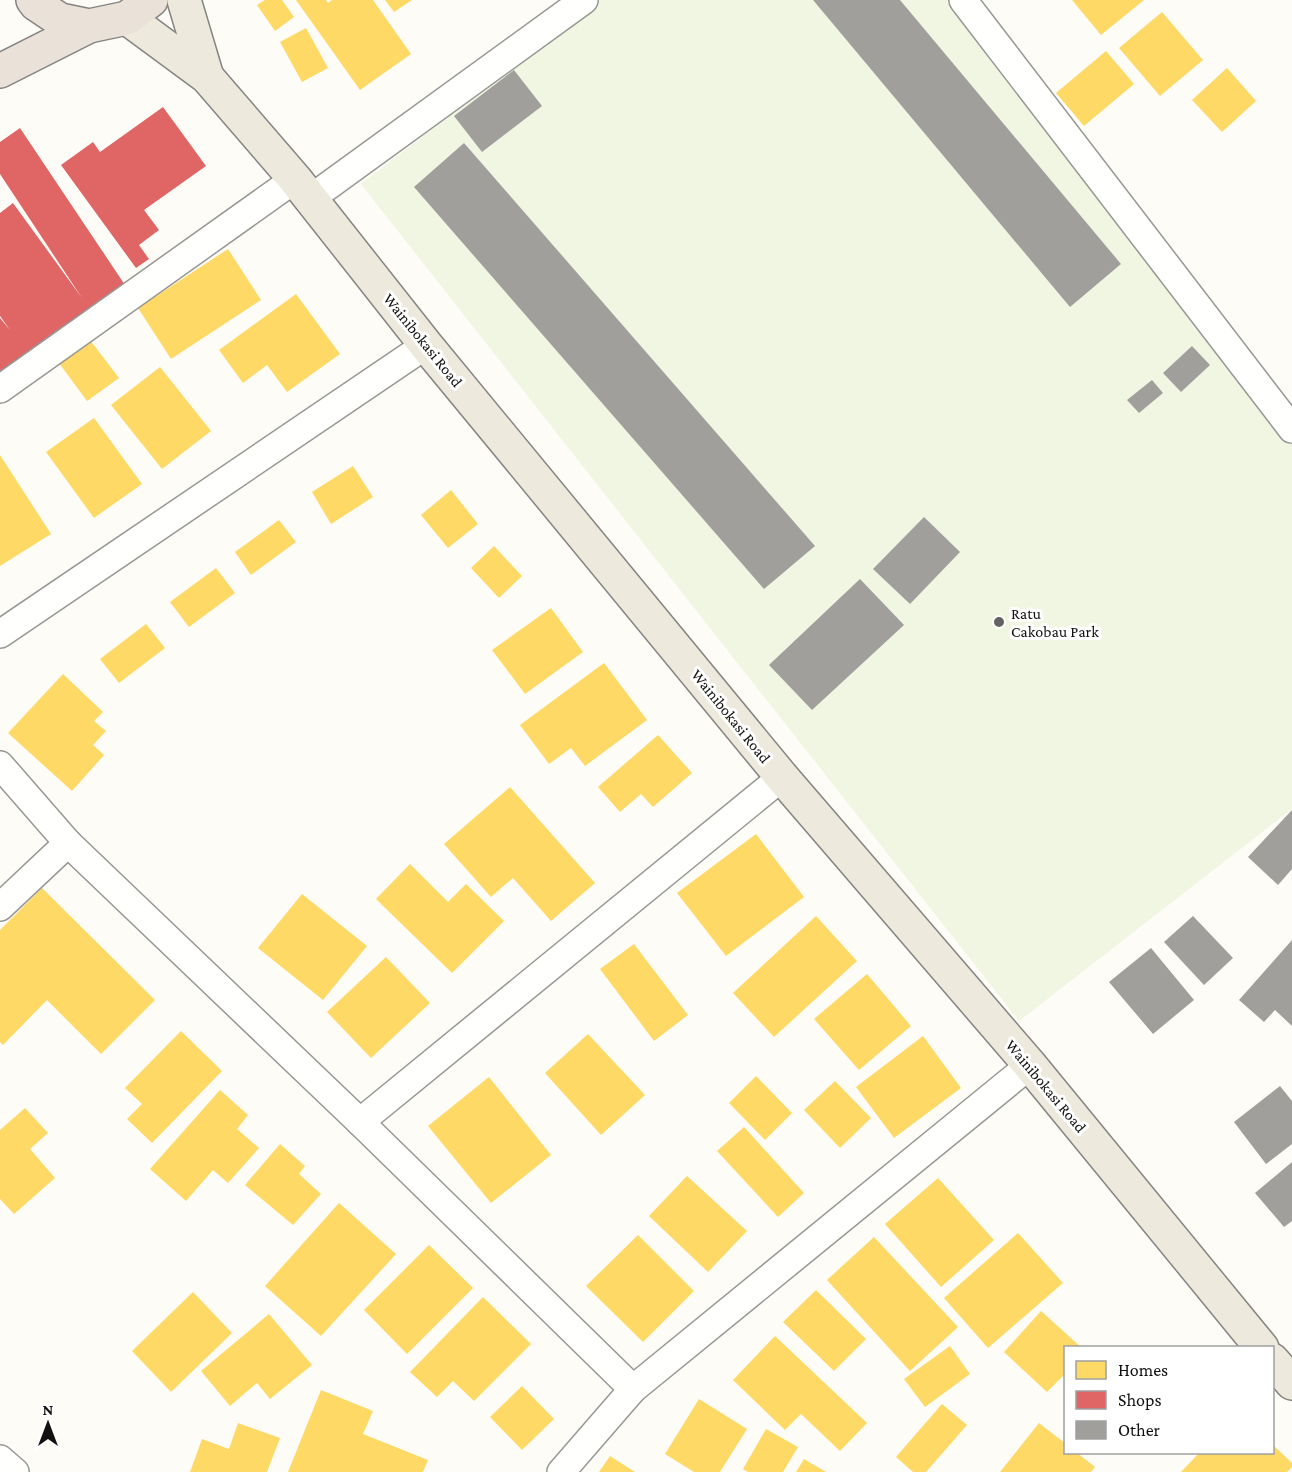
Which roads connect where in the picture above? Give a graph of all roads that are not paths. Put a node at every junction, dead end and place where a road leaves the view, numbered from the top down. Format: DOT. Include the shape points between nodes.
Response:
graph roads {
  1 [pos="33,0"];
  2 [pos="184,0"];
  3 [pos="584,0"];
  4 [pos="963,0"];
  5 [pos="139,9"];
  6 [pos="89,26"];
  7 [pos="0,71"];
  8 [pos="207,77"];
  9 [pos="303,189"];
  10 [pos="426,345"];
  11 [pos="0,389"];
  12 [pos="1292,429"];
  13 [pos="0,634"];
  14 [pos="0,765"];
  15 [pos="782,777"];
  16 [pos="68,843"];
  17 [pos="0,907"];
  18 [pos="1030,1065"];
  19 [pos="360,1122"];
  20 [pos="1261,1346"];
  21 [pos="1274,1362"];
  22 [pos="1292,1383"];
  23 [pos="633,1389"];
  24 [pos="0,1459"];
  25 [pos="15,1472"];
  26 [pos="561,1472"];
  1 -- 6 [label="highway" via="60,20"];
  2 -- 8 [label="main road, Wainibokasi Road"];
  3 -- 9 [label="street"];
  4 -- 12 [label="street"];
  5 -- 6 [label="highway"];
  5 -- 8 [label="main road, Wainibokasi Road"];
  6 -- 7 [label="highway"];
  8 -- 9 [label="main road, Wainibokasi Road"];
  9 -- 10 [label="main road, Wainibokasi Road"];
  9 -- 11 [label="street"];
  10 -- 13 [label="street"];
  10 -- 15 [label="main road, Wainibokasi Road"];
  14 -- 16 [label="street"];
  15 -- 18 [label="main road, Wainibokasi Road"];
  15 -- 19 [label="street"];
  16 -- 17 [label="street"];
  16 -- 19 [label="street"];
  18 -- 20 [label="main road, Wainibokasi Road"];
  18 -- 23 [label="street"];
  19 -- 23 [label="street"];
  21 -- 22 [label="main road"];
  23 -- 26 [label="street"];
  24 -- 25 [label="street"];
}
